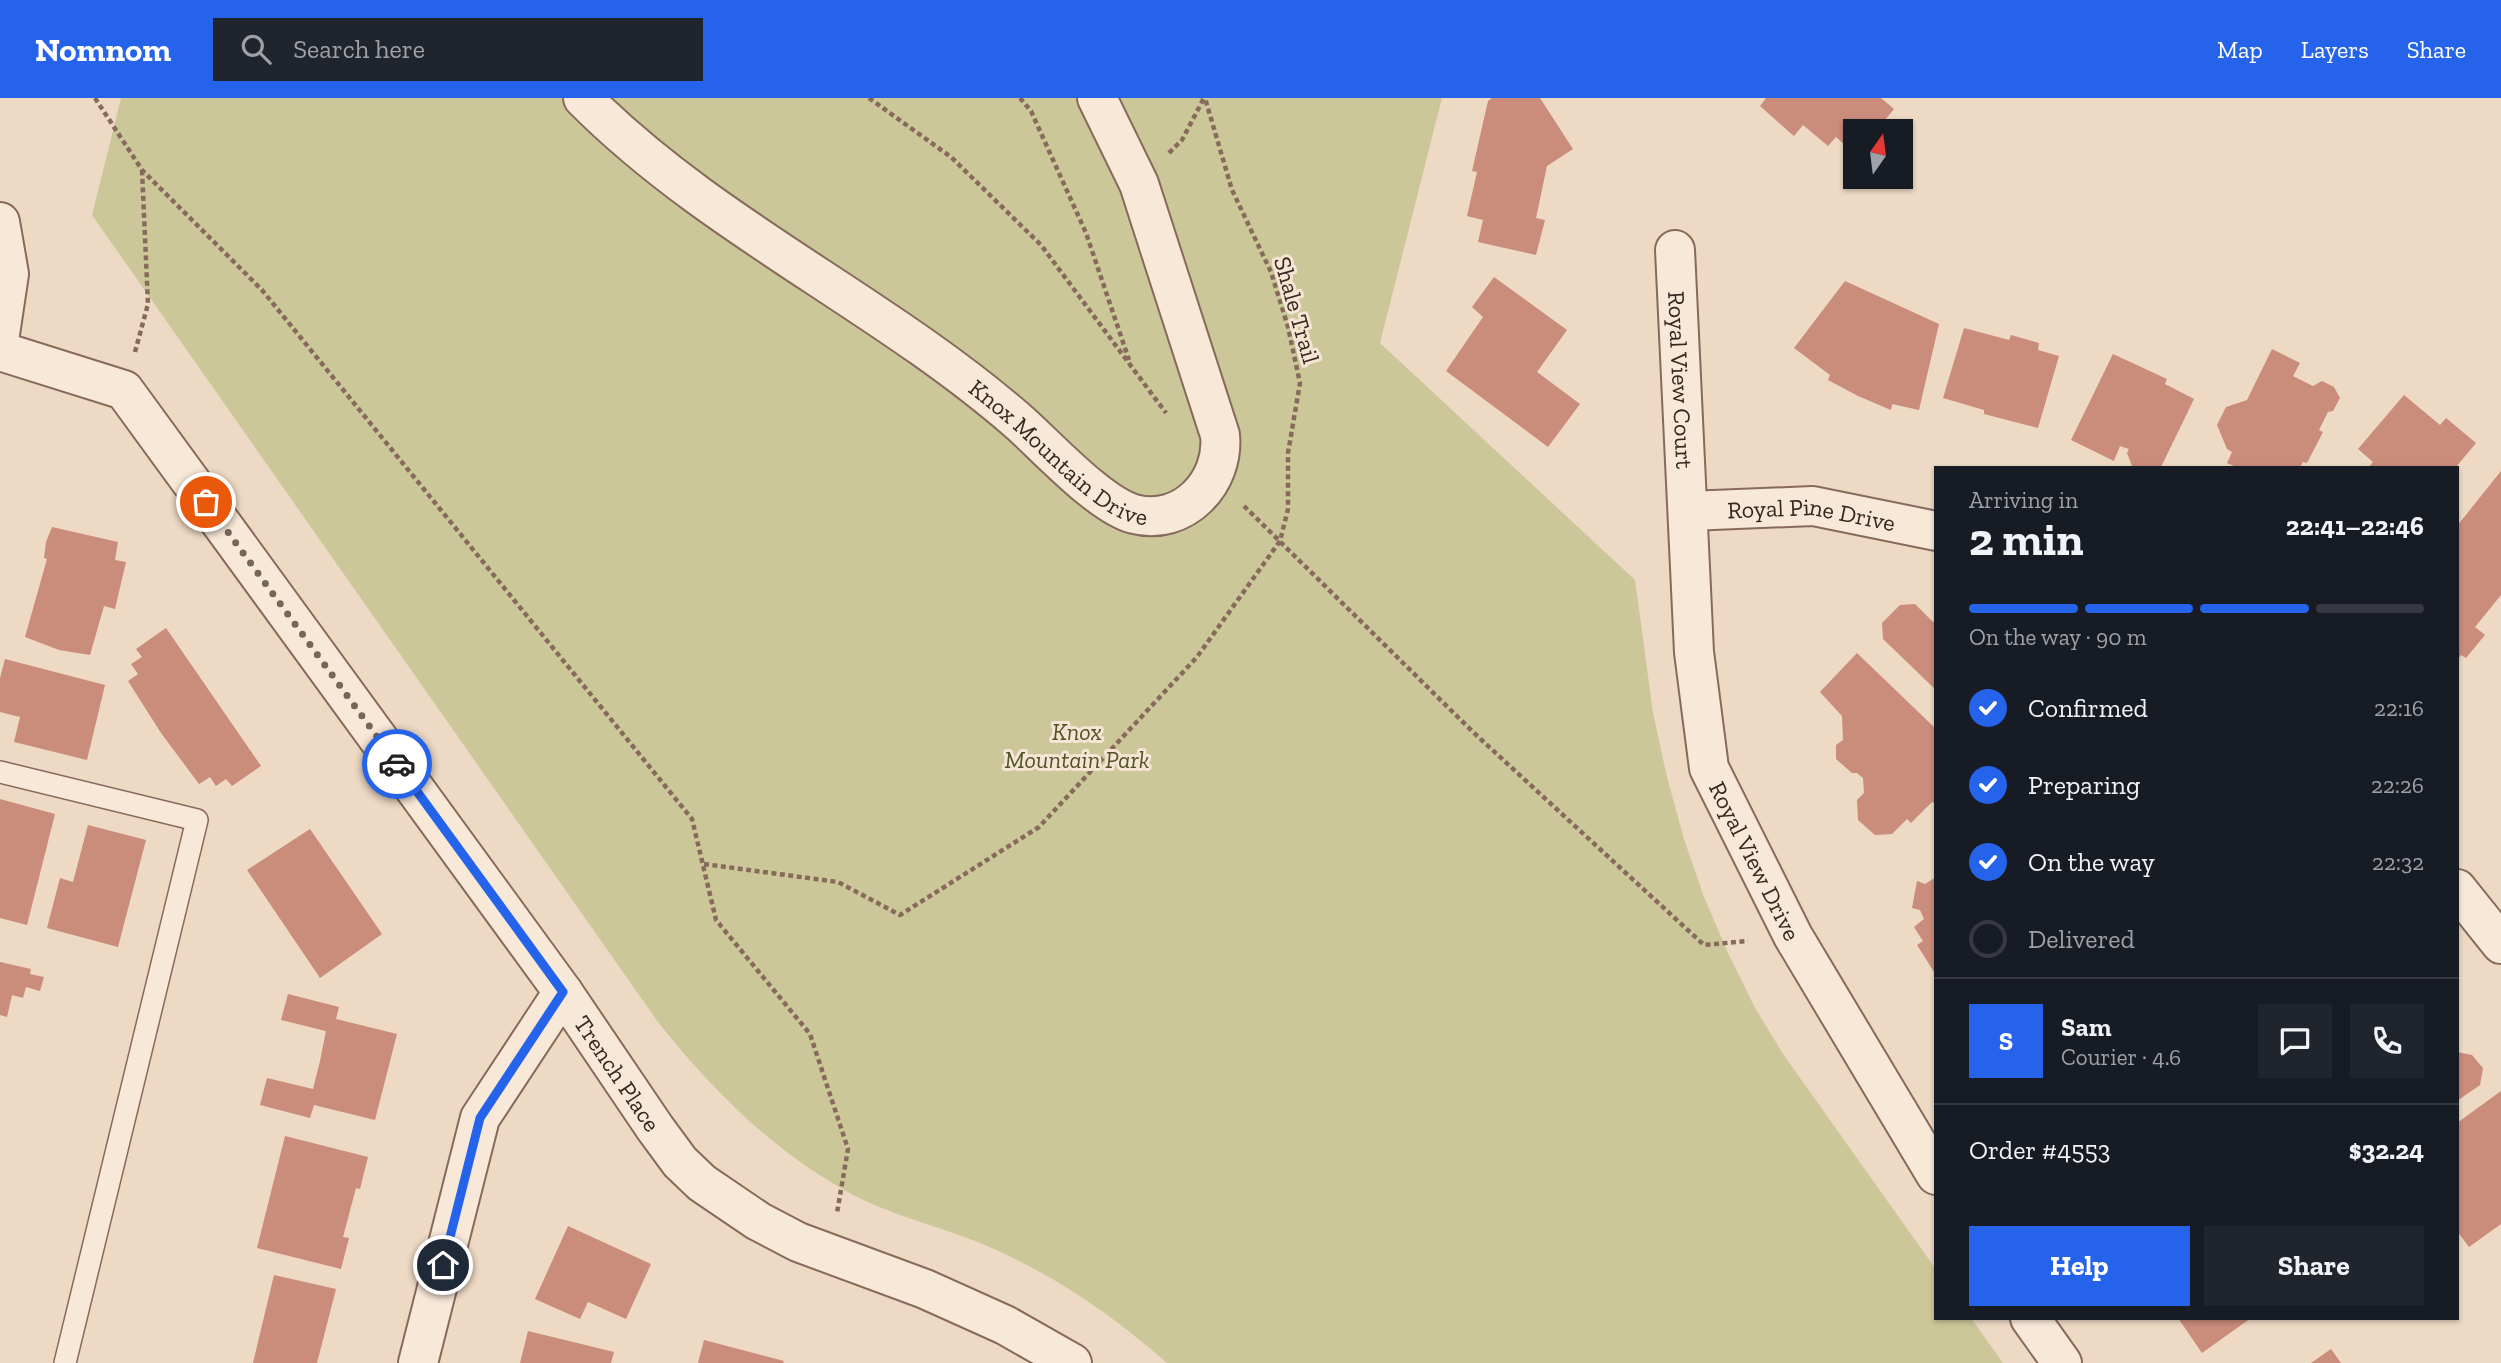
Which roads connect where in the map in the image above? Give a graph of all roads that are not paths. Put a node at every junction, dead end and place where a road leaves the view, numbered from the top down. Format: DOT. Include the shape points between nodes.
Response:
graph roads {
  1 [pos="583,98"];
  2 [pos="1097,98"];
  3 [pos="1,225"];
  4 [pos="1675,250"];
  5 [pos="0,334"];
  6 [pos="0,351"];
  7 [pos="1688,511"];
  8 [pos="1934,531"];
  9 [pos="0,772"];
  10 [pos="2459,892"];
  11 [pos="2501,944"];
  12 [pos="563,992"];
  13 [pos="1934,1172"];
  14 [pos="2031,1320"];
  15 [pos="65,1363"];
  16 [pos="418,1363"];
  17 [pos="1072,1363"];
  18 [pos="2062,1363"];
  1 -- 2 [label="street, Knox Mountain Drive" via="666,173 964,377 1106,501 1137,515 1172,513 1201,495 1214,476 1220,456 1217,425 1139,184"];
  3 -- 5 [label="street" via="9,274"];
  4 -- 7 [label="street, Royal View Court"];
  6 -- 12 [label="street, Trench Place" via="124,390"];
  7 -- 8 [label="street, Royal Pine Drive" via="1813,506"];
  7 -- 13 [label="street, Royal View Drive" via="1694,652 1709,768 1793,936"];
  9 -- 15 [label="lane" via="197,820"];
  10 -- 11 [label="street"];
  12 -- 16 [label="street" via="480,1118"];
  12 -- 17 [label="street, Trench Place" via="655,1128 702,1183 758,1222 798,1242 925,1289 1005,1325"];
  14 -- 18 [label="street"];
}
